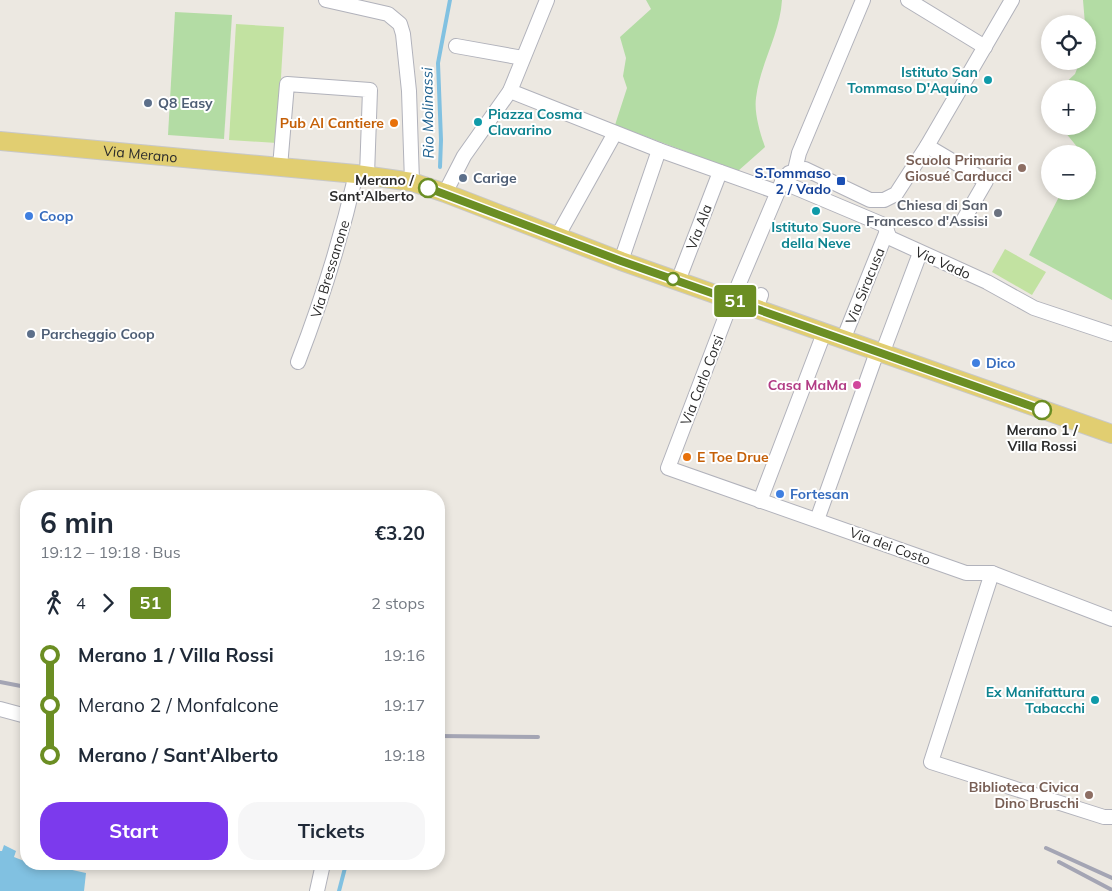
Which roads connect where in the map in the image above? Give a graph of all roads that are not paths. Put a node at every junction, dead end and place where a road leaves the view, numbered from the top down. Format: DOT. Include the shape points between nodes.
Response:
graph roads {
  1 [pos="326,0"];
  2 [pos="547,0"];
  3 [pos="863,0"];
  4 [pos="908,0"];
  5 [pos="1012,0"];
  6 [pos="456,46"];
  7 [pos="986,47"];
  8 [pos="523,58"];
  9 [pos="510,91"];
  10 [pos="615,133"];
  11 [pos="0,141"];
  12 [pos="927,146"];
  13 [pos="659,150"];
  14 [pos="280,168"];
  15 [pos="795,170"];
  16 [pos="720,172"];
  17 [pos="362,175"];
  18 [pos="412,182"];
  19 [pos="779,187"];
  20 [pos="445,193"];
  21 [pos="964,219"];
  22 [pos="887,231"];
  23 [pos="557,237"];
  24 [pos="920,253"];
  25 [pos="621,261"];
  26 [pos="678,281"];
  27 [pos="732,300"];
  28 [pos="824,333"];
  29 [pos="1112,334"];
  30 [pos="843,340"];
  31 [pos="880,353"];
  32 [pos="298,362"];
  33 [pos="1112,434"];
  34 [pos="668,468"];
  35 [pos="760,501"];
  36 [pos="817,520"];
  37 [pos="992,573"];
  38 [pos="1112,619"];
  39 [pos="0,709"];
  40 [pos="20,714"];
  41 [pos="1112,817"];
  42 [pos="322,870"];
  43 [pos="317,891"];
  1 -- 18 [label="street" via="388,14 400,24 410,91"];
  2 -- 8 [label="street"];
  3 -- 15 [label="street" via="799,153"];
  4 -- 7 [label="street"];
  5 -- 7 [label="street"];
  6 -- 8 [label="street"];
  7 -- 12 [label="street"];
  8 -- 9 [label="street"];
  9 -- 10 [label="street, Via Vado"];
  9 -- 20 [label="street" via="464,156"];
  10 -- 13 [label="street, Via Vado"];
  10 -- 23 [label="street"];
  11 -- 14 [label="main road, Via Merano"];
  12 -- 15 [label="street" via="900,189 884,200 870,200 805,169"];
  12 -- 21 [label="street" via="986,181"];
  13 -- 16 [label="street, Via Vado"];
  13 -- 25 [label="street"];
  14 -- 17 [label="main road, Via Merano"];
  14 -- 17 [label="street" via="287,84 370,90"];
  15 -- 19 [label="street"];
  16 -- 19 [label="street, Via Vado"];
  16 -- 26 [label="street, Via Ala"];
  17 -- 18 [label="main road, Via Merano"];
  17 -- 32 [label="street, Via Bressanone"];
  18 -- 20 [label="main road, Via Merano"];
  19 -- 22 [label="street, Via Vado" via="884,225"];
  19 -- 27 [label="street, Via Carlo Corsi"];
  20 -- 23 [label="main road, Via Merano"];
  22 -- 24 [label="street, Via Vado" via="890,238"];
  22 -- 30 [label="street, Via Siracusa"];
  23 -- 25 [label="main road, Via Merano"];
  24 -- 29 [label="street, Via Vado" via="961,270 1034,308"];
  24 -- 31 [label="street"];
  25 -- 26 [label="main road, Via Merano"];
  26 -- 27 [label="main road, Via Merano"];
  27 -- 28 [label="main road, Via Merano" via="759,302"];
  27 -- 34 [label="street, Via Carlo Corsi"];
  28 -- 30 [label="main road, Via Merano"];
  28 -- 35 [label="street"];
  30 -- 31 [label="main road, Via Merano"];
  31 -- 33 [label="main road, Via Merano"];
  31 -- 36 [label="street"];
  34 -- 35 [label="street, Via dei Costo"];
  35 -- 36 [label="street, Via dei Costo"];
  36 -- 37 [label="street, Via dei Costo" via="966,573"];
  37 -- 38 [label="street, Via dei Costo"];
  37 -- 41 [label="street" via="931,762"];
  39 -- 40 [label="street"];
  42 -- 43 [label="street"];
}
